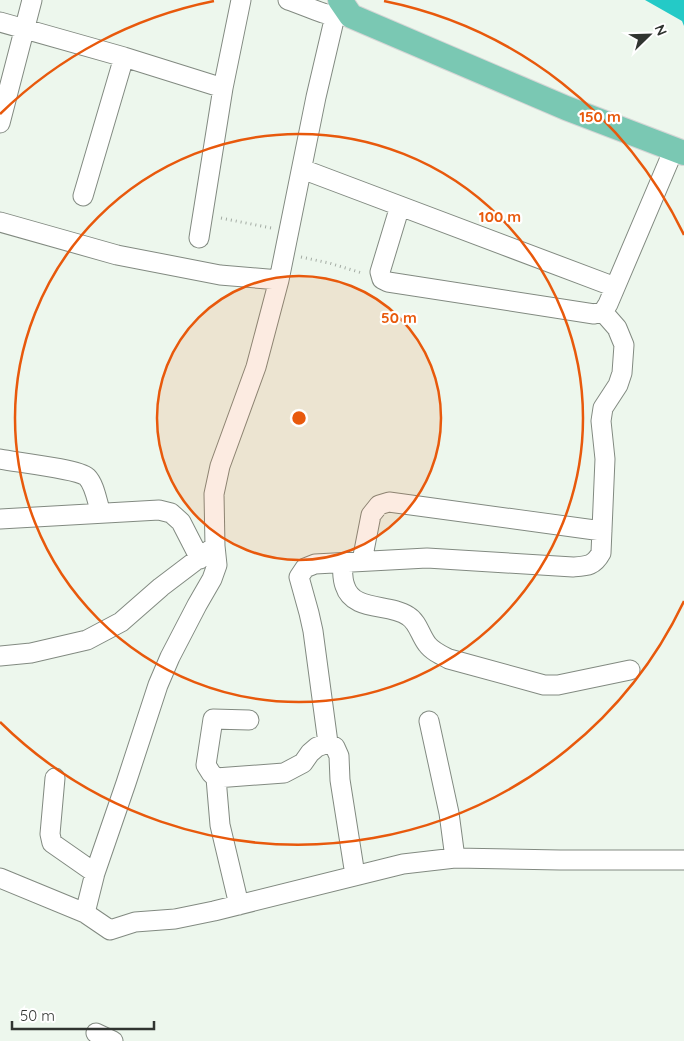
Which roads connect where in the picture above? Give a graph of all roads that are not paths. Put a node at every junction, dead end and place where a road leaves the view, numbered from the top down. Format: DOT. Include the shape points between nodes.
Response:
graph roads {
  1 [pos="32,0"];
  2 [pos="241,0"];
  3 [pos="288,0"];
  4 [pos="342,10"];
  5 [pos="0,22"];
  6 [pos="24,29"];
  7 [pos="124,57"];
  8 [pos="223,88"];
  9 [pos="0,123"];
  10 [pos="679,151"];
  11 [pos="302,169"];
  12 [pos="83,196"];
  13 [pos="400,206"];
  14 [pos="0,222"];
  15 [pos="200,238"];
  16 [pos="279,280"];
  17 [pos="615,287"];
  18 [pos="603,312"];
  19 [pos="0,459"];
  20 [pos="100,513"];
  21 [pos="0,519"];
  22 [pos="602,531"];
  23 [pos="215,546"];
  24 [pos="200,559"];
  25 [pos="362,562"];
  26 [pos="342,563"];
  27 [pos="0,656"];
  28 [pos="630,670"];
  29 [pos="249,720"];
  30 [pos="430,721"];
  31 [pos="328,742"];
  32 [pos="55,778"];
  33 [pos="216,778"];
  34 [pos="455,858"];
  35 [pos="684,860"];
  36 [pos="95,874"];
  37 [pos="355,875"];
  38 [pos="0,878"];
  39 [pos="239,905"];
  40 [pos="85,913"];
  41 [pos="96,1033"];
  42 [pos="113,1041"];
  1 -- 6 [label="street"];
  2 -- 8 [label="street"];
  3 -- 4 [label="street" via="323,13"];
  4 -- 10 [label="main road" via="566,108"];
  4 -- 11 [label="street" via="316,97"];
  5 -- 6 [label="street"];
  6 -- 7 [label="street"];
  6 -- 9 [label="street"];
  7 -- 8 [label="street"];
  7 -- 12 [label="street"];
  8 -- 15 [label="street"];
  10 -- 17 [label="street"];
  11 -- 13 [label="street"];
  11 -- 16 [label="street"];
  13 -- 17 [label="street"];
  13 -- 18 [label="street" via="381,266 382,279 594,314"];
  14 -- 16 [label="street" via="126,256 220,275"];
  16 -- 23 [label="street" via="256,367 220,466 214,494"];
  17 -- 18 [label="street"];
  18 -- 22 [label="street" via="617,328 624,345 622,373 603,408 601,421 605,459"];
  19 -- 20 [label="street" via="75,471 86,476"];
  20 -- 21 [label="street"];
  20 -- 24 [label="street" via="158,510 171,513 181,522"];
  22 -- 25 [label="street" via="601,552 596,561 573,568 427,558"];
  22 -- 25 [label="street" via="389,502 379,505 371,515"];
  23 -- 24 [label="street"];
  23 -- 36 [label="street" via="217,565 212,580 158,685"];
  24 -- 27 [label="street" via="121,622 87,640 31,653"];
  25 -- 26 [label="street"];
  26 -- 28 [label="street" via="345,586 353,598 409,616 426,644 449,659 544,685"];
  26 -- 31 [label="street" via="316,564 305,568 299,578 314,631"];
  29 -- 33 [label="street" via="213,719 206,765"];
  30 -- 34 [label="street"];
  31 -- 33 [label="street" via="317,746 303,763 284,773"];
  31 -- 37 [label="street" via="339,756"];
  32 -- 36 [label="street" via="52,843"];
  33 -- 39 [label="street" via="220,825"];
  34 -- 35 [label="street"];
  34 -- 37 [label="street" via="403,864"];
  36 -- 40 [label="street"];
  37 -- 39 [label="street"];
  38 -- 40 [label="street"];
  39 -- 40 [label="street" via="175,919 135,922 110,930"];
  41 -- 42 [label="street"];
}
